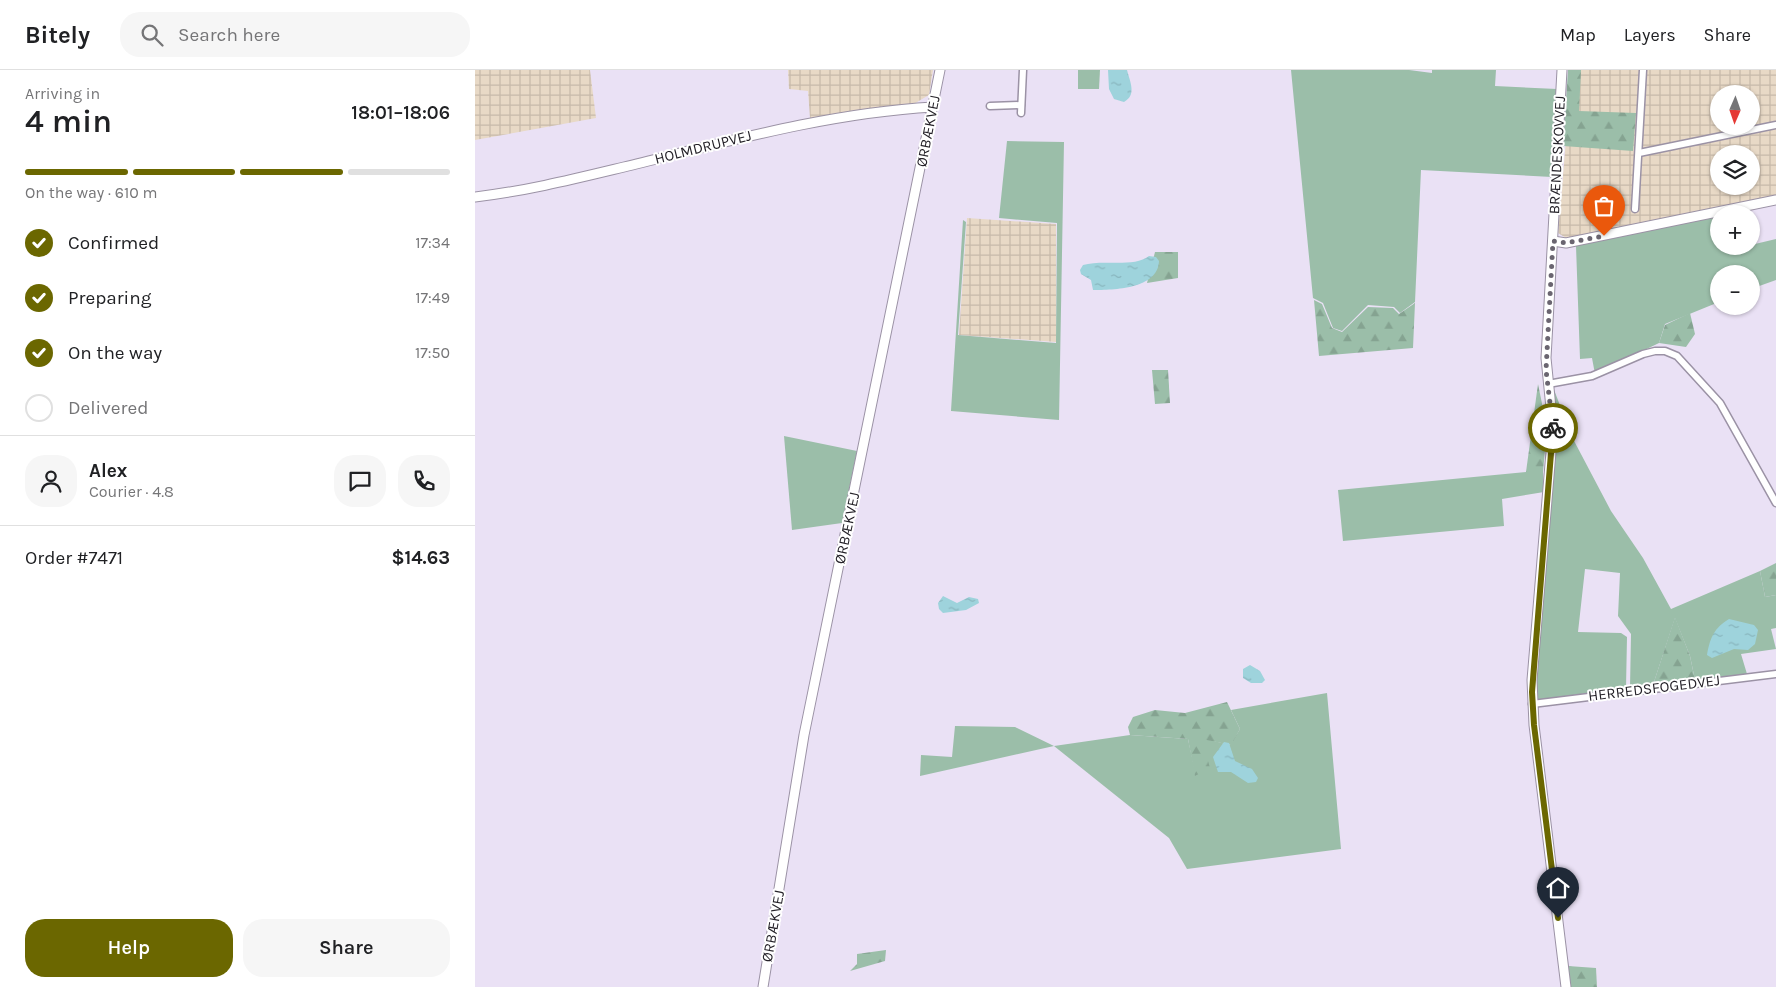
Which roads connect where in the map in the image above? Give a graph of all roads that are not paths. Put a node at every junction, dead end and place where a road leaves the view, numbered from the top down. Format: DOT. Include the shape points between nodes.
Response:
graph roads {
  1 [pos="940,70"];
  2 [pos="1023,70"];
  3 [pos="1562,70"];
  4 [pos="1643,70"];
  5 [pos="1021,105"];
  6 [pos="990,106"];
  7 [pos="933,107"];
  8 [pos="1021,112"];
  9 [pos="1776,124"];
  10 [pos="1639,153"];
  11 [pos="475,197"];
  12 [pos="1776,200"];
  13 [pos="1635,209"];
  14 [pos="1553,241"];
  15 [pos="1548,384"];
  16 [pos="1776,503"];
  17 [pos="1776,674"];
  18 [pos="1532,704"];
  19 [pos="763,987"];
  20 [pos="1566,987"];
  1 -- 7 [label="street, ØRBÆKVEJ"];
  2 -- 5 [label="street"];
  3 -- 14 [label="street, BRÆNDESKOVVEJ"];
  4 -- 10 [label="street"];
  5 -- 6 [label="street"];
  5 -- 8 [label="street"];
  7 -- 11 [label="street, HOLMDRUPVEJ" via="774,130 537,188"];
  7 -- 19 [label="street, ØRBÆKVEJ" via="805,734"];
  9 -- 10 [label="street"];
  10 -- 13 [label="street"];
  12 -- 14 [label="street" via="1566,243"];
  14 -- 15 [label="street, BRÆNDESKOVVEJ" via="1546,358"];
  15 -- 16 [label="street" via="1592,376 1655,351 1677,356 1721,403"];
  15 -- 18 [label="street, BRÆNDESKOVVEJ" via="1553,428"];
  17 -- 18 [label="street, HERREDSFOGEDVEJ"];
  18 -- 20 [label="street, BRÆNDESKOVVEJ"];
}
